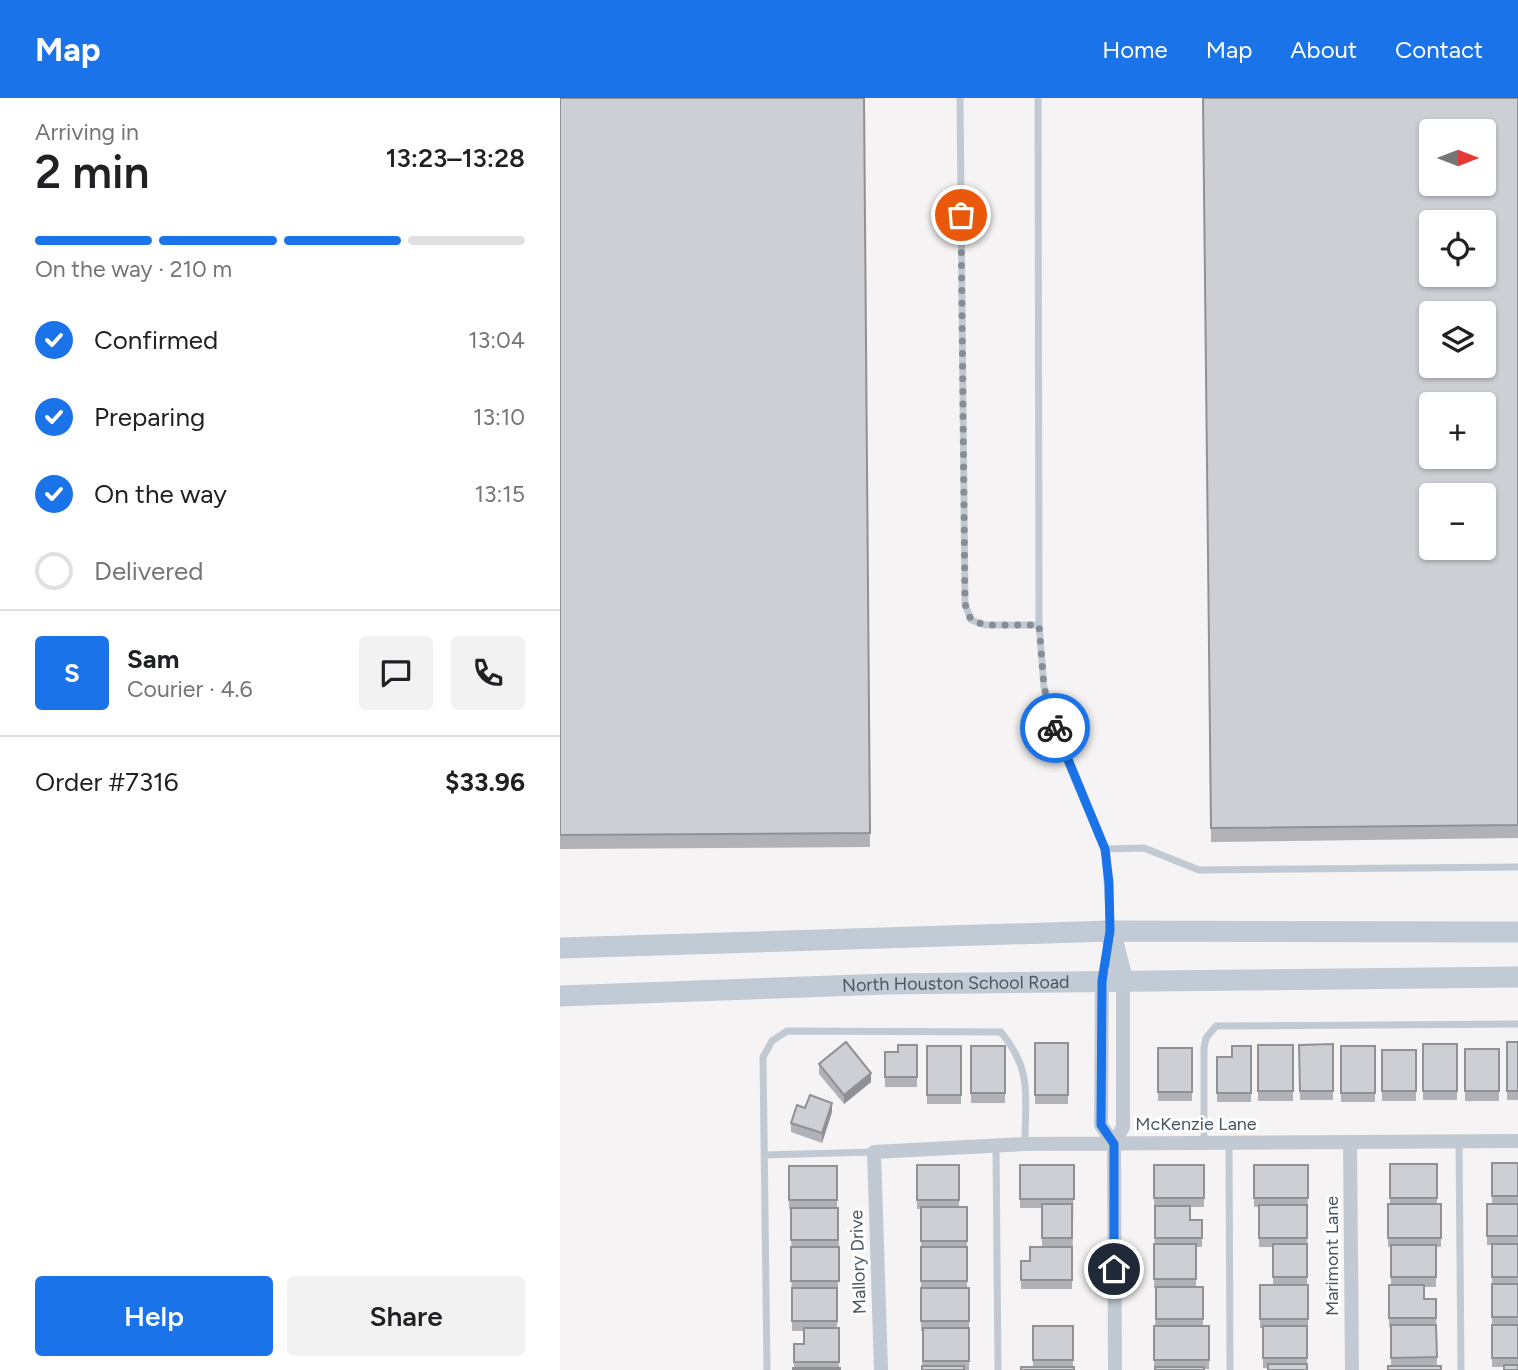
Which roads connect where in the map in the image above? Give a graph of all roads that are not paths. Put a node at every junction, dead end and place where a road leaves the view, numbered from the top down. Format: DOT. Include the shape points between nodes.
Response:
graph roads {
  1 [pos="960,98"];
  2 [pos="1038,98"];
  3 [pos="1039,625"];
  4 [pos="1105,849"];
  5 [pos="1518,867"];
  6 [pos="1110,931"];
  7 [pos="1518,932"];
  8 [pos="560,948"];
  9 [pos="1518,977"];
  10 [pos="1113,981"];
  11 [pos="560,996"];
  12 [pos="1518,1024"];
  13 [pos="1459,1141"];
  14 [pos="1518,1141"];
  15 [pos="1350,1142"];
  16 [pos="1204,1143"];
  17 [pos="1229,1143"];
  18 [pos="1025,1144"];
  19 [pos="1114,1144"];
  20 [pos="996,1146"];
  21 [pos="874,1152"];
  22 [pos="764,1155"];
  23 [pos="767,1370"];
  24 [pos="881,1370"];
  25 [pos="998,1370"];
  26 [pos="1115,1370"];
  27 [pos="1230,1370"];
  28 [pos="1352,1370"];
  29 [pos="1461,1370"];
  1 -- 3 [label="lane" via="965,604 971,620 985,625"];
  2 -- 3 [label="lane"];
  3 -- 4 [label="lane" via="1044,687 1058,740"];
  4 -- 5 [label="lane" via="1144,848 1199,870"];
  4 -- 6 [label="lane"];
  6 -- 7 [label="main road"];
  6 -- 8 [label="main road"];
  6 -- 10 [label="main road"];
  9 -- 10 [label="main road, North Houston School Road"];
  10 -- 11 [label="main road, North Houston School Road"];
  10 -- 19 [label="street" via="1123,1127"];
  10 -- 19 [label="street" via="1101,1125"];
  12 -- 16 [label="lane" via="1216,1026 1204,1048"];
  13 -- 14 [label="street, McKenzie Lane"];
  13 -- 15 [label="street, McKenzie Lane"];
  13 -- 29 [label="lane"];
  15 -- 17 [label="street, McKenzie Lane"];
  15 -- 28 [label="street, Marimont Lane"];
  16 -- 17 [label="street, McKenzie Lane"];
  16 -- 19 [label="street, McKenzie Lane"];
  17 -- 27 [label="lane"];
  18 -- 19 [label="street, McKenzie Lane"];
  18 -- 20 [label="street, McKenzie Lane"];
  18 -- 22 [label="lane" via="1025,1073 1018,1052 1001,1032 787,1031 772,1041 763,1057"];
  19 -- 26 [label="street"];
  20 -- 21 [label="street, McKenzie Lane"];
  20 -- 25 [label="lane"];
  21 -- 22 [label="lane"];
  21 -- 24 [label="street, Mallory Drive"];
  22 -- 23 [label="lane"];
}
